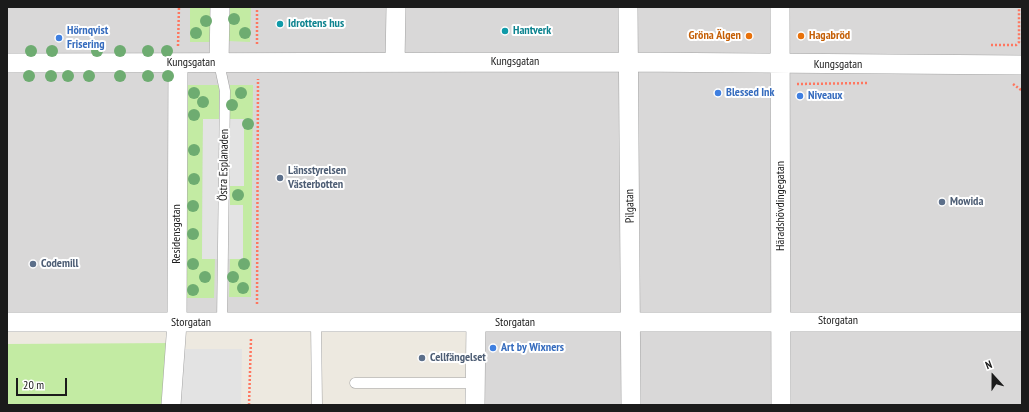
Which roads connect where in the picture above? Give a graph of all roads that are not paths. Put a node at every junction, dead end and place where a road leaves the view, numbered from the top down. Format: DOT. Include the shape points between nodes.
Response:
graph roads {
  1 [pos="220,7"];
  2 [pos="396,7"];
  3 [pos="628,7"];
  4 [pos="780,7"];
  5 [pos="395,62"];
  6 [pos="628,62"];
  7 [pos="7,63"];
  8 [pos="178,63"];
  9 [pos="219,63"];
  10 [pos="781,64"];
  11 [pos="1022,65"];
  12 [pos="780,321"];
  13 [pos="7,322"];
  14 [pos="1022,322"];
  15 [pos="177,323"];
  16 [pos="222,323"];
  17 [pos="316,323"];
  18 [pos="476,323"];
  19 [pos="631,323"];
  20 [pos="355,383"];
  21 [pos="475,383"];
  22 [pos="171,405"];
  23 [pos="317,405"];
  24 [pos="475,405"];
  25 [pos="631,405"];
  26 [pos="781,405"];
  1 -- 9 [label="street, Östra Esplanaden"];
  2 -- 5 [label="street"];
  3 -- 6 [label="street, Pilgatan"];
  4 -- 10 [label="street, Häradshövdingegatan"];
  5 -- 6 [label="street, Kungsgatan"];
  5 -- 9 [label="street, Kungsgatan"];
  6 -- 10 [label="street, Kungsgatan"];
  6 -- 19 [label="street, Pilgatan"];
  7 -- 8 [label="street, Kungsgatan"];
  8 -- 9 [label="street, Kungsgatan"];
  8 -- 15 [label="street, Residensgatan"];
  9 -- 16 [label="lane, Östra Esplanaden" via="225,91"];
  10 -- 11 [label="street, Kungsgatan"];
  10 -- 12 [label="street, Häradshövdingegatan"];
  12 -- 14 [label="street, Storgatan"];
  12 -- 19 [label="street, Storgatan"];
  12 -- 26 [label="street, Häradshövdingegatan"];
  13 -- 15 [label="street, Storgatan"];
  15 -- 16 [label="street, Storgatan"];
  15 -- 22 [label="street, Residensgatan"];
  16 -- 17 [label="street, Storgatan"];
  17 -- 18 [label="street, Storgatan"];
  17 -- 23 [label="lane"];
  18 -- 19 [label="street, Storgatan"];
  18 -- 21 [label="street"];
  19 -- 25 [label="street, Pilgatan"];
  20 -- 21 [label="lane"];
  21 -- 24 [label="street"];
}
